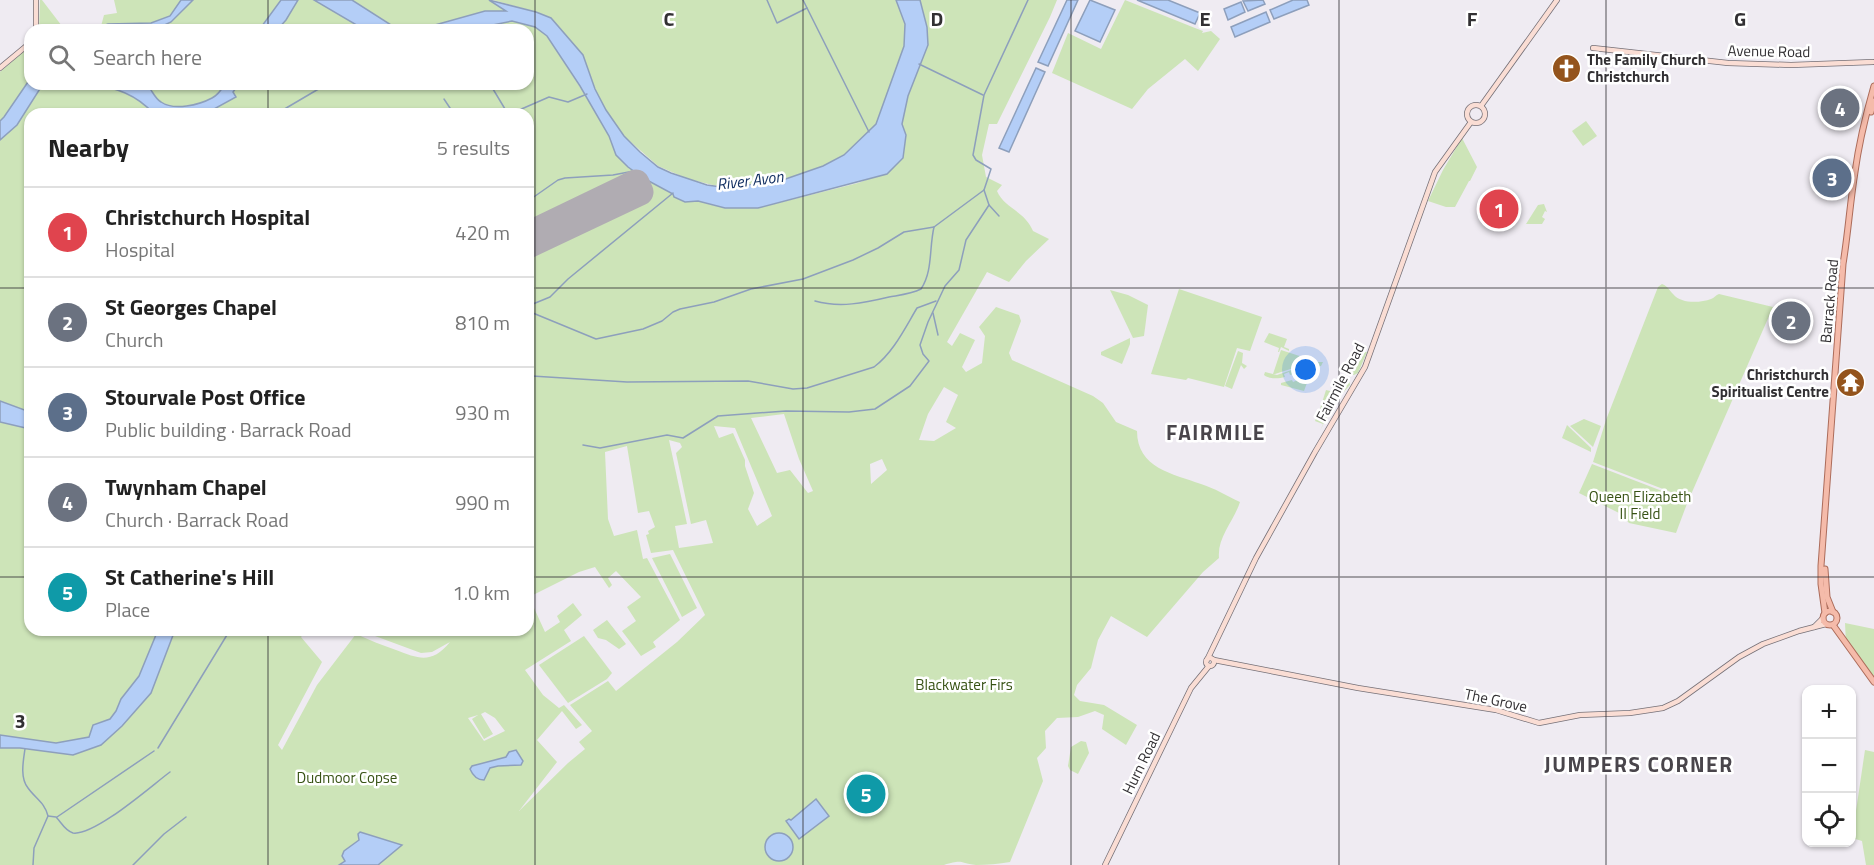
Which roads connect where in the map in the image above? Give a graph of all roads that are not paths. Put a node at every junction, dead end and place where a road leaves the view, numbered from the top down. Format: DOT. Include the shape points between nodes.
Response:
graph roads {
  1 [pos="36,0"];
  2 [pos="1557,0"];
  3 [pos="36,24"];
  4 [pos="24,48"];
  5 [pos="1593,48"];
  6 [pos="1873,62"];
  7 [pos="0,68"];
  8 [pos="1874,87"];
  9 [pos="1874,101"];
  10 [pos="1480,106"];
  11 [pos="1471,122"];
  12 [pos="1865,124"];
  13 [pos="1823,552"];
  14 [pos="1833,612"];
  15 [pos="1825,619"];
  16 [pos="1833,625"];
  17 [pos="1210,662"];
  18 [pos="1874,682"];
  19 [pos="1105,865"];
  1 -- 3 [label="main road"];
  2 -- 10 [label="main road"];
  4 -- 7 [label="main road"];
  5 -- 6 [label="main road, Avenue Road" via="1728,63"];
  8 -- 12 [label="main road, Barrack Road"];
  9 -- 12 [label="main road, Barrack Road"];
  10 -- 11 [label="main road" via="1468,109"];
  10 -- 11 [label="main road" via="1485,111 1484,119"];
  11 -- 17 [label="main road, Fairmile Road" via="1431,182 1365,367 1264,544 1213,646"];
  12 -- 13 [label="main road, Barrack Road" via="1843,264"];
  13 -- 14 [label="main road, Barrack Road" via="1827,597"];
  13 -- 15 [label="main road, Barrack Road"];
  14 -- 15 [label="main road"];
  14 -- 16 [label="main road" via="1837,618"];
  15 -- 16 [label="main road"];
  15 -- 17 [label="main road, The Grove" via="1814,627 1763,644 1663,708 1580,715 1539,723 1496,710"];
  16 -- 18 [label="main road"];
  17 -- 19 [label="main road, Hurn Road" via="1181,707"];
}
